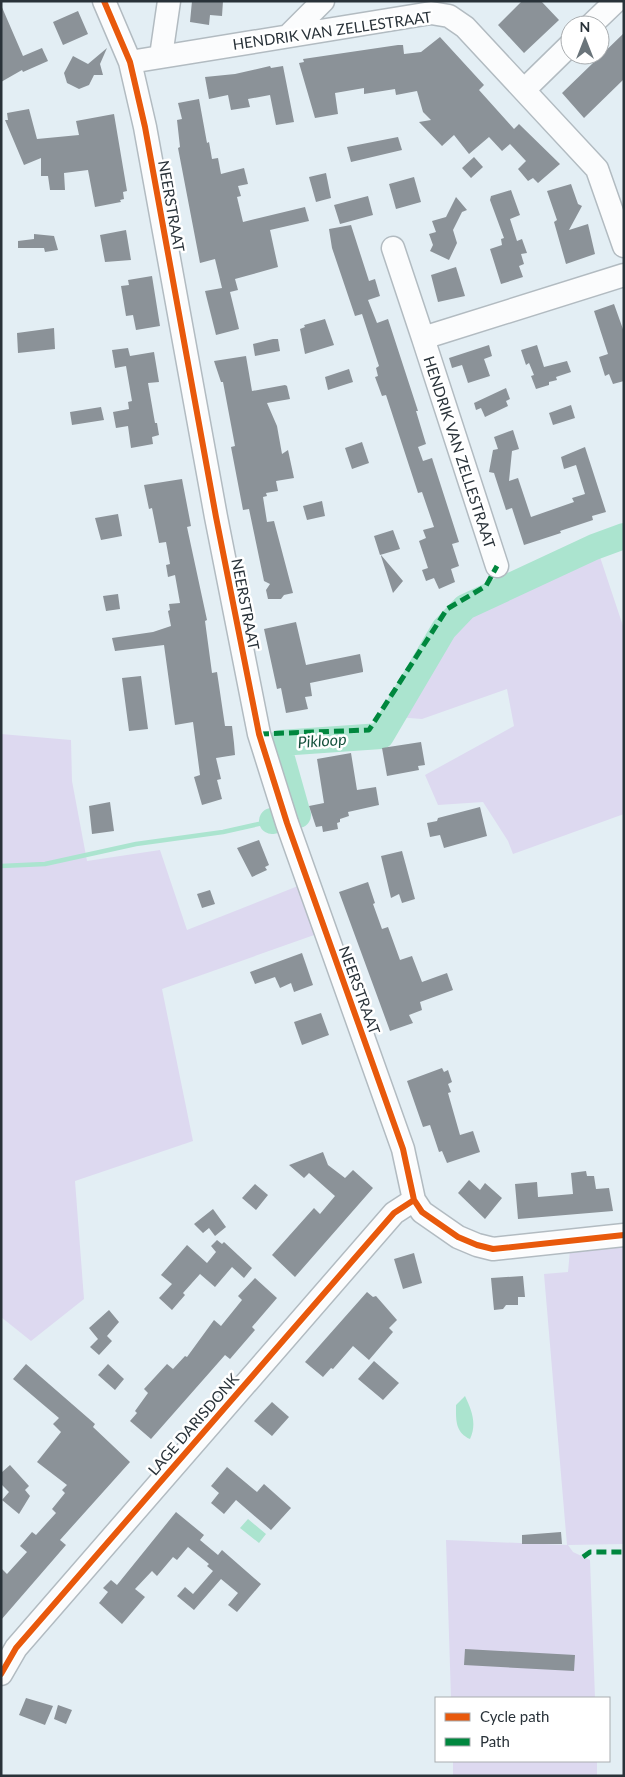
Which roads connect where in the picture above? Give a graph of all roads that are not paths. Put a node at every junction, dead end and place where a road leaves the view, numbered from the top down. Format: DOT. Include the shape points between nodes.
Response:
graph roads {
  1 [pos="104,1"];
  2 [pos="169,1"];
  3 [pos="323,1"];
  4 [pos="616,1"];
  5 [pos="601,15"];
  6 [pos="289,34"];
  7 [pos="160,56"];
  8 [pos="560,56"];
  9 [pos="130,62"];
  10 [pos="524,90"];
  11 [pos="624,246"];
  12 [pos="393,248"];
  13 [pos="624,275"];
  14 [pos="423,338"];
  15 [pos="497,566"];
  16 [pos="414,1200"];
  17 [pos="624,1235"];
  18 [pos="1,1674"];
  1 -- 9 [label="street, NEERSTRAAT"];
  2 -- 7 [label="street"];
  3 -- 6 [label="street"];
  4 -- 5 [label="street"];
  6 -- 7 [label="street, HENDRIK VAN ZELLESTRAAT"];
  6 -- 10 [label="street, HENDRIK VAN ZELLESTRAAT" via="431,13 449,16 466,27"];
  7 -- 9 [label="street, HENDRIK VAN ZELLESTRAAT"];
  8 -- 10 [label="street"];
  9 -- 16 [label="street, NEERSTRAAT" via="259,734 285,817 403,1150"];
  10 -- 11 [label="street, HENDRIK VAN ZELLESTRAAT" via="597,168"];
  12 -- 14 [label="street, HENDRIK VAN ZELLESTRAAT"];
  13 -- 14 [label="street, HENDRIK VAN ZELLESTRAAT"];
  14 -- 15 [label="street, HENDRIK VAN ZELLESTRAAT"];
  16 -- 17 [label="street" via="422,1212 458,1238 493,1249"];
  16 -- 18 [label="street, LAGE DARISDONK" via="394,1213 299,1320 16,1648"];
}
